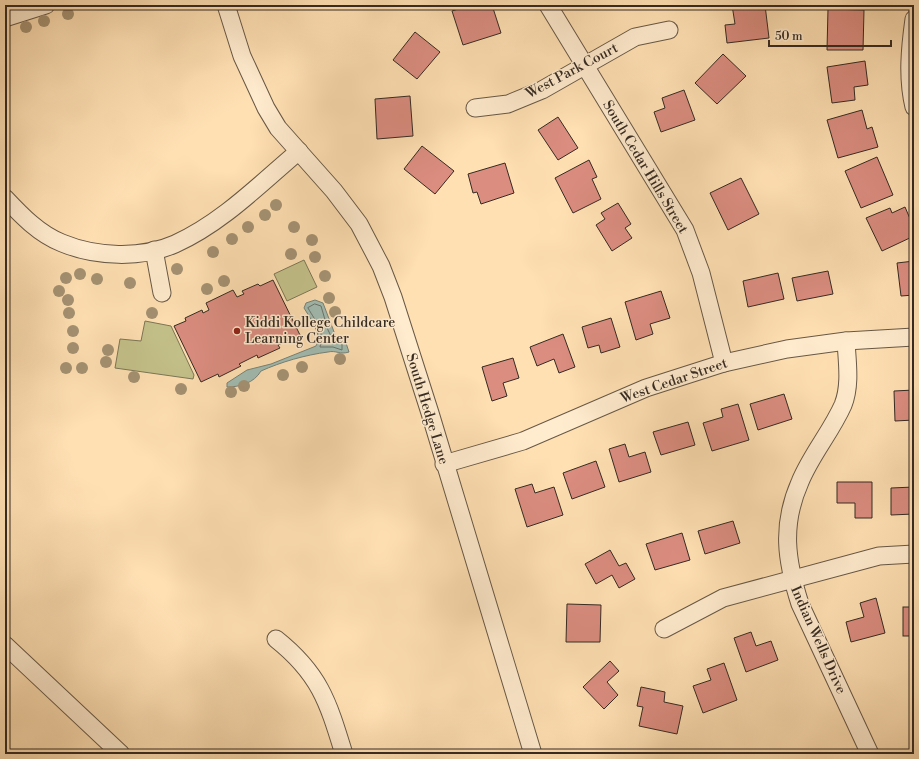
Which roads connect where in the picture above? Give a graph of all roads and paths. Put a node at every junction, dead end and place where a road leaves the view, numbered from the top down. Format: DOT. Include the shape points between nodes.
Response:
graph roads {
  1 [pos="46,5"];
  2 [pos="226,5"];
  3 [pos="548,5"];
  4 [pos="5,18"];
  5 [pos="914,19"];
  6 [pos="669,30"];
  7 [pos="584,65"];
  8 [pos="914,107"];
  9 [pos="475,108"];
  10 [pos="299,151"];
  11 [pos="5,198"];
  12 [pos="154,250"];
  13 [pos="162,293"];
  14 [pos="914,337"];
  15 [pos="846,341"];
  16 [pos="724,363"];
  17 [pos="444,464"];
  18 [pos="914,554"];
  19 [pos="792,579"];
  20 [pos="664,629"];
  21 [pos="276,639"];
  22 [pos="5,646"];
  23 [pos="121,754"];
  24 [pos="344,754"];
  25 [pos="533,754"];
  26 [pos="870,754"];
  1 -- 4 [label="street"];
  2 -- 10 [label="street, South Hedge Lane" via="254,83 278,128"];
  3 -- 7 [label="street, South Cedar Hills Street"];
  5 -- 8 [label="street" via="910,73"];
  6 -- 7 [label="street, West Park Court" via="635,37"];
  7 -- 9 [label="street, West Park Court" via="542,90 508,104"];
  7 -- 16 [label="street, South Cedar Hills Street" via="684,230 701,273"];
  10 -- 12 [label="street" via="222,215 175,244"];
  10 -- 17 [label="street, South Hedge Lane" via="359,224 380,266 398,312"];
  11 -- 12 [label="street" via="21,216 61,243 102,253 131,254"];
  12 -- 13 [label="street"];
  14 -- 15 [label="street, West Cedar Street"];
  15 -- 16 [label="street, West Cedar Street" via="787,349"];
  15 -- 19 [label="street, Indian Wells Drive" via="848,378 843,404 800,482 790,513 786,546"];
  16 -- 17 [label="street, West Cedar Street" via="646,388 523,441"];
  17 -- 25 [label="street, South Hedge Lane"];
  18 -- 19 [label="street" via="880,556"];
  19 -- 20 [label="street" via="723,598"];
  19 -- 26 [label="street, Indian Wells Drive" via="800,604"];
  21 -- 24 [label="street" via="296,655 316,680 330,710"];
  22 -- 23 [label="street"];
}
